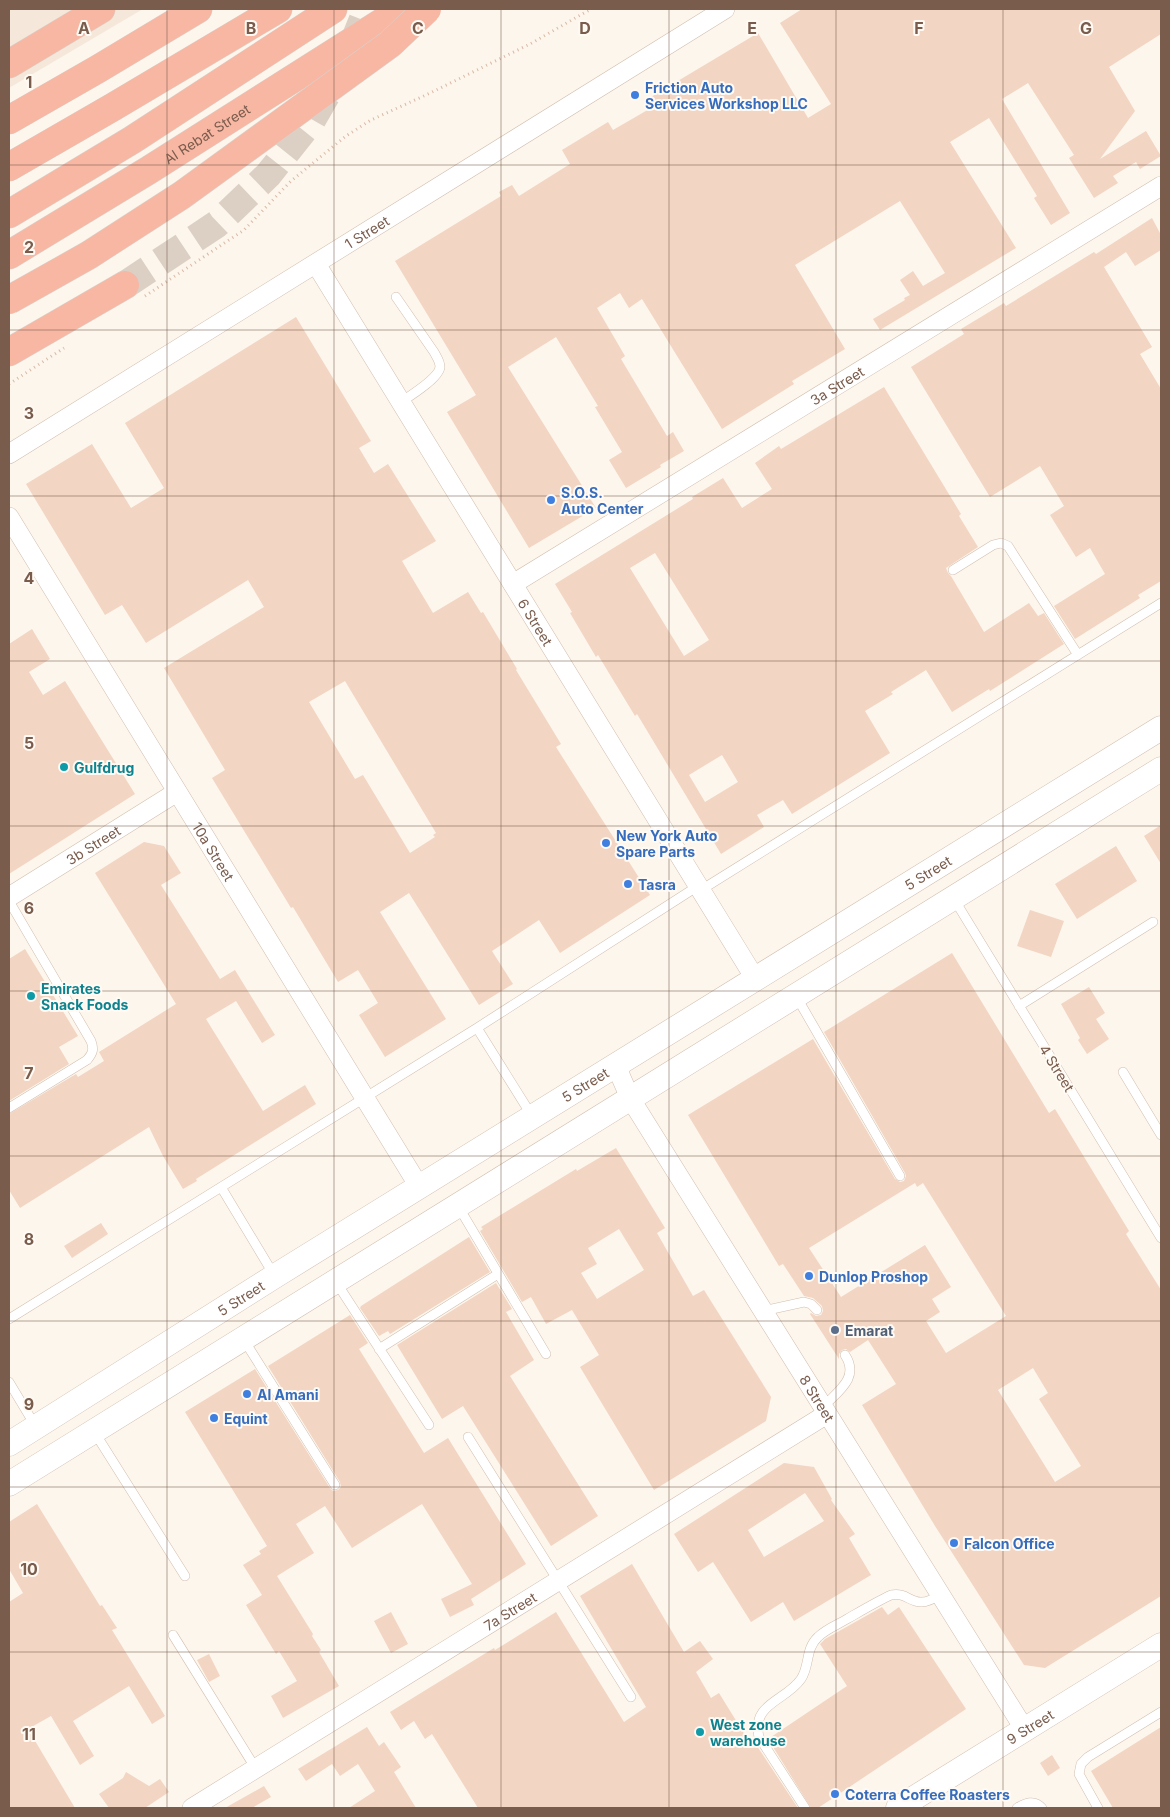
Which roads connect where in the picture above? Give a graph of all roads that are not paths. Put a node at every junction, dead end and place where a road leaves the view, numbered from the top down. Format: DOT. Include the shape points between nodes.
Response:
graph roads {
  1 [pos="101,9"];
  2 [pos="198,9"];
  3 [pos="278,9"];
  4 [pos="333,9"];
  5 [pos="403,9"];
  6 [pos="428,9"];
  7 [pos="725,9"];
  8 [pos="61,33"];
  9 [pos="9,49"];
  10 [pos="9,64"];
  11 [pos="9,120"];
  12 [pos="9,167"];
  13 [pos="1161,186"];
  14 [pos="9,214"];
  15 [pos="9,255"];
  16 [pos="316,264"];
  17 [pos="131,293"];
  18 [pos="396,297"];
  19 [pos="9,300"];
  20 [pos="9,352"];
  21 [pos="401,402"];
  22 [pos="9,454"];
  23 [pos="9,517"];
  24 [pos="953,570"];
  25 [pos="513,584"];
  26 [pos="1161,603"];
  27 [pos="1078,655"];
  28 [pos="1161,728"];
  29 [pos="1161,769"];
  30 [pos="177,792"];
  31 [pos="699,888"];
  32 [pos="9,897"];
  33 [pos="953,899"];
  34 [pos="9,901"];
  35 [pos="1153,922"];
  36 [pos="756,980"];
  37 [pos="796,996"];
  38 [pos="1019,1006"];
  39 [pos="476,1028"];
  40 [pos="619,1062"];
  41 [pos="1123,1072"];
  42 [pos="364,1098"];
  43 [pos="630,1098"];
  44 [pos="9,1108"];
  45 [pos="533,1117"];
  46 [pos="1161,1134"];
  47 [pos="900,1176"];
  48 [pos="221,1187"];
  49 [pos="420,1188"];
  50 [pos="457,1205"];
  51 [pos="1161,1238"];
  52 [pos="498,1274"];
  53 [pos="275,1276"];
  54 [pos="335,1281"];
  55 [pos="817,1310"];
  56 [pos="763,1311"];
  57 [pos="9,1318"];
  58 [pos="243,1338"];
  59 [pos="378,1348"];
  60 [pos="546,1354"];
  61 [pos="845,1355"];
  62 [pos="9,1382"];
  63 [pos="825,1410"];
  64 [pos="429,1425"];
  65 [pos="36,1427"];
  66 [pos="94,1430"];
  67 [pos="468,1437"];
  68 [pos="9,1444"];
  69 [pos="9,1484"];
  70 [pos="335,1485"];
  71 [pos="185,1576"];
  72 [pos="558,1581"];
  73 [pos="940,1595"];
  74 [pos="172,1635"];
  75 [pos="1161,1644"];
  76 [pos="631,1697"];
  77 [pos="1161,1712"];
  78 [pos="1025,1730"];
  79 [pos="256,1769"];
  80 [pos="192,1808"];
  81 [pos="805,1808"];
  82 [pos="898,1808"];
  83 [pos="1017,1808"];
  84 [pos="1042,1808"];
  85 [pos="1098,1808"];
  1 -- 8 [label="highway"];
  2 -- 11 [label="highway"];
  3 -- 12 [label="highway"];
  4 -- 14 [label="highway" via="132,140"];
  5 -- 15 [label="highway, Al Rebat Street"];
  6 -- 19 [label="highway, bridge" via="390,44 182,195 89,255"];
  7 -- 16 [label="street, 1 Street"];
  8 -- 9 [label="highway"];
  8 -- 10 [label="highway"];
  13 -- 25 [label="street, 3a Street"];
  16 -- 21 [label="street, 6 Street"];
  16 -- 22 [label="street, 1 Street"];
  17 -- 20 [label="highway"];
  18 -- 21 [label="lane" via="434,352 440,368 428,382"];
  21 -- 25 [label="street, 6 Street"];
  23 -- 30 [label="street, 10a Street"];
  24 -- 27 [label="lane" via="994,545 1008,546"];
  25 -- 31 [label="street, 6 Street"];
  26 -- 27 [label="lane"];
  27 -- 31 [label="lane"];
  28 -- 36 [label="street, 5 Street"];
  29 -- 33 [label="street"];
  30 -- 32 [label="street, 3b Street"];
  30 -- 42 [label="street, 10a Street"];
  31 -- 36 [label="street, 6 Street"];
  31 -- 39 [label="lane"];
  33 -- 37 [label="street"];
  33 -- 38 [label="lane, 4 Street"];
  34 -- 44 [label="lane" via="93,1048 87,1060"];
  35 -- 38 [label="lane"];
  36 -- 40 [label="street, 5 Street"];
  37 -- 43 [label="street"];
  37 -- 47 [label="lane"];
  38 -- 51 [label="lane, 4 Street"];
  39 -- 42 [label="lane"];
  39 -- 45 [label="lane"];
  40 -- 43 [label="street, 8 Street" via="620,1075"];
  40 -- 45 [label="street, 5 Street"];
  41 -- 46 [label="lane"];
  42 -- 48 [label="lane"];
  42 -- 49 [label="street, 10a Street"];
  43 -- 50 [label="street"];
  43 -- 56 [label="street, 8 Street"];
  45 -- 49 [label="street, 5 Street"];
  48 -- 53 [label="lane"];
  48 -- 57 [label="lane"];
  49 -- 53 [label="street, 5 Street"];
  50 -- 52 [label="lane"];
  50 -- 54 [label="street"];
  52 -- 59 [label="lane"];
  52 -- 60 [label="lane"];
  53 -- 65 [label="street, 5 Street"];
  54 -- 58 [label="street"];
  54 -- 59 [label="lane"];
  55 -- 56 [label="lane" via="804,1302"];
  56 -- 63 [label="street, 8 Street"];
  58 -- 66 [label="street"];
  58 -- 70 [label="lane"];
  59 -- 64 [label="lane"];
  61 -- 63 [label="lane" via="850,1363 849,1379"];
  62 -- 65 [label="lane"];
  63 -- 72 [label="street, 7a Street"];
  63 -- 73 [label="street, 8 Street"];
  65 -- 68 [label="street, 5 Street"];
  66 -- 69 [label="street"];
  66 -- 71 [label="lane"];
  67 -- 72 [label="lane"];
  72 -- 76 [label="lane"];
  72 -- 79 [label="street, 7a Street"];
  73 -- 78 [label="street, 8 Street"];
  73 -- 81 [label="lane" via="919,1602 891,1595 822,1634 811,1647 802,1679 764,1710 758,1723 759,1737"];
  74 -- 79 [label="lane"];
  75 -- 78 [label="street, 9 Street"];
  77 -- 85 [label="lane" via="1081,1764 1079,1774"];
  78 -- 82 [label="street, 9 Street"];
  79 -- 80 [label="street, 7a Street"];
  83 -- 84 [label="lane" via="1030,1802"];
}
